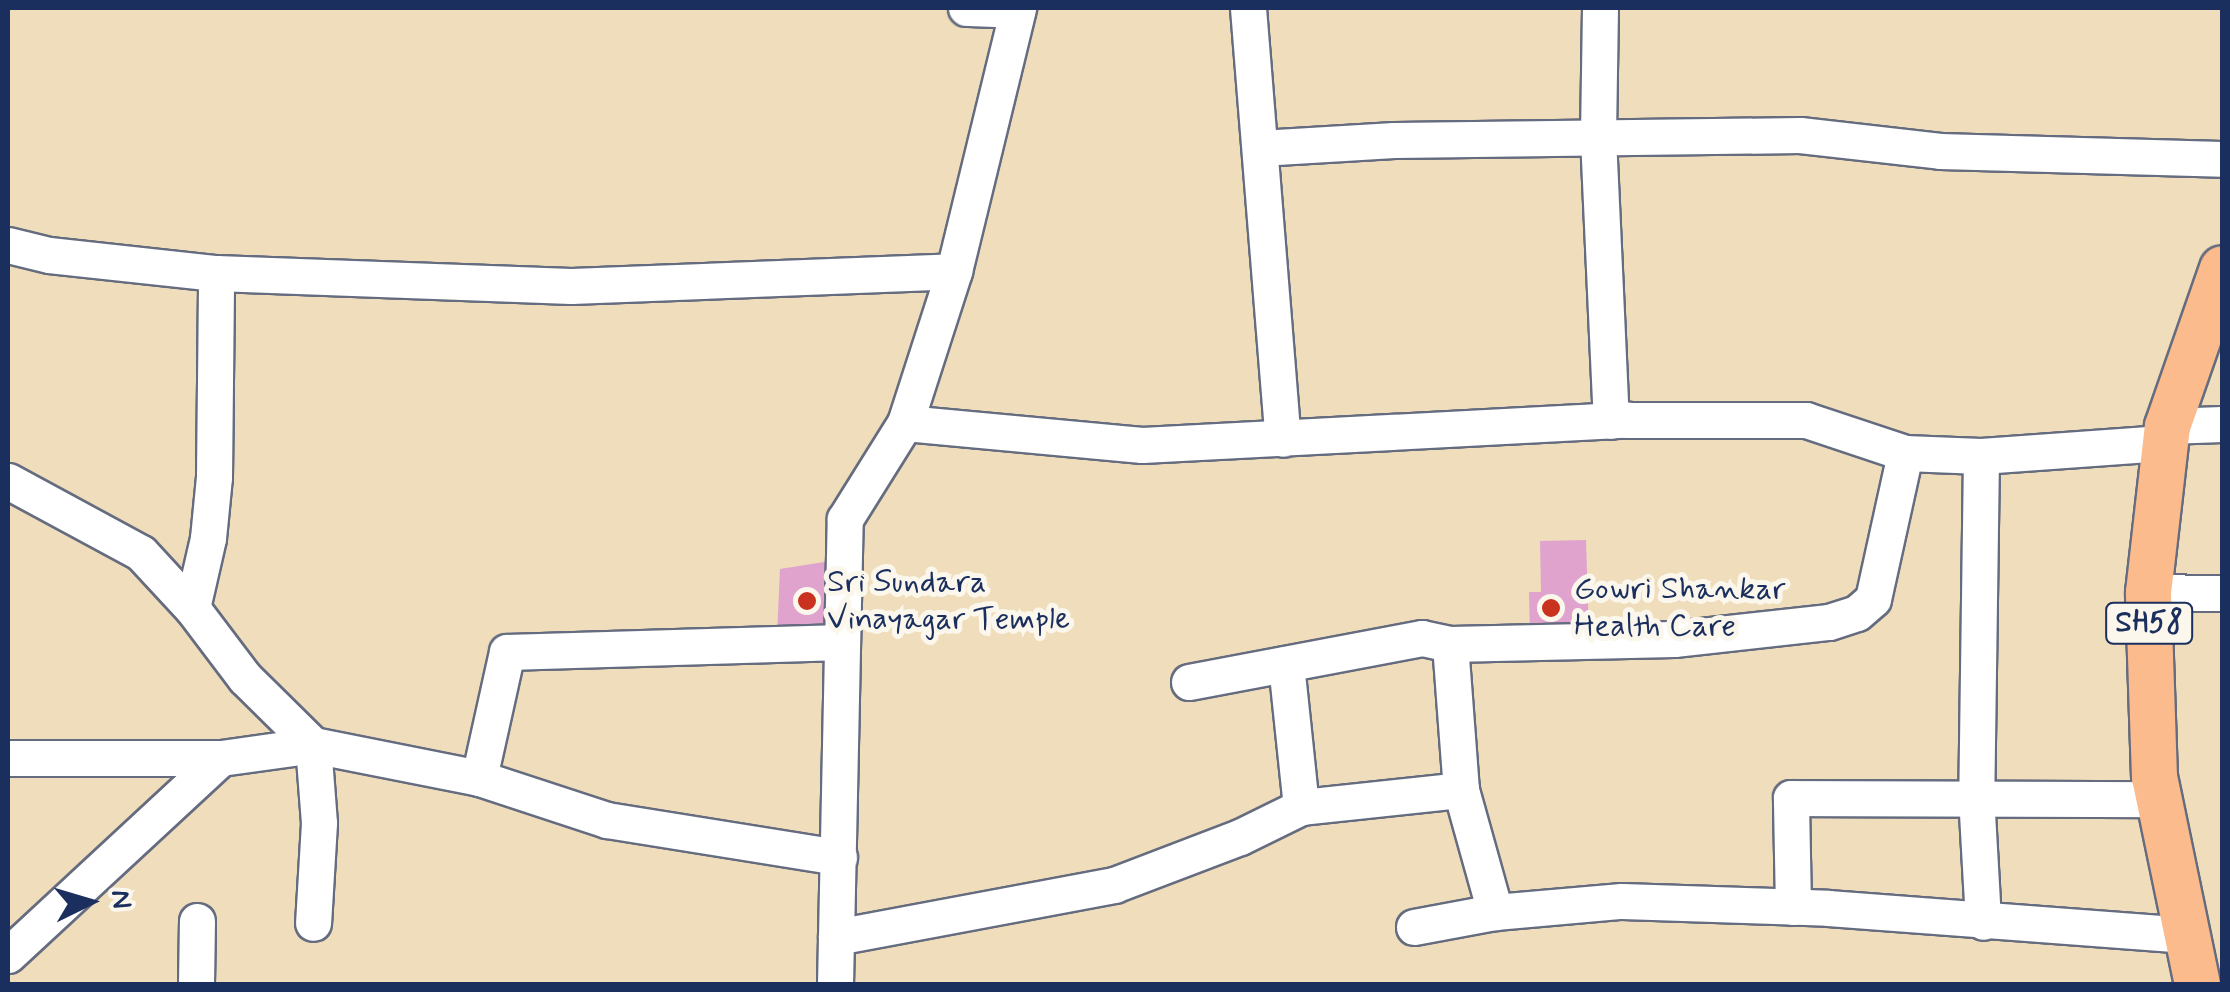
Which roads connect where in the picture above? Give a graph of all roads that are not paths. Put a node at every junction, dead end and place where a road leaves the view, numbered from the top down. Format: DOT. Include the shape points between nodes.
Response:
graph roads {
  1 [pos="966,8"];
  2 [pos="1248,8"];
  3 [pos="1600,8"];
  4 [pos="1017,9"];
  5 [pos="1598,137"];
  6 [pos="1260,148"];
  7 [pos="2222,158"];
  8 [pos="8,245"];
  9 [pos="2222,268"];
  10 [pos="954,271"];
  11 [pos="216,273"];
  12 [pos="1612,420"];
  13 [pos="905,423"];
  14 [pos="2222,424"];
  15 [pos="2165,435"];
  16 [pos="1283,438"];
  17 [pos="1904,452"];
  18 [pos="1981,456"];
  19 [pos="8,480"];
  20 [pos="2148,592"];
  21 [pos="2222,593"];
  22 [pos="192,608"];
  23 [pos="842,642"];
  24 [pos="1450,644"];
  25 [pos="1286,664"];
  26 [pos="1189,682"];
  27 [pos="313,746"];
  28 [pos="8,758"];
  29 [pos="221,758"];
  30 [pos="479,778"];
  31 [pos="1461,790"];
  32 [pos="1976,796"];
  33 [pos="2158,799"];
  34 [pos="1300,807"];
  35 [pos="839,857"];
  36 [pos="1793,907"];
  37 [pos="1495,912"];
  38 [pos="197,921"];
  39 [pos="313,922"];
  40 [pos="1983,922"];
  41 [pos="1414,926"];
  42 [pos="2187,934"];
  43 [pos="836,937"];
  44 [pos="8,956"];
  45 [pos="196,984"];
  46 [pos="835,984"];
  47 [pos="2198,984"];
  1 -- 4 [label="street"];
  2 -- 6 [label="street"];
  3 -- 5 [label="street"];
  4 -- 10 [label="street"];
  5 -- 6 [label="street"];
  5 -- 7 [label="street" via="1800,135 1940,151"];
  5 -- 12 [label="street"];
  6 -- 16 [label="street"];
  8 -- 11 [label="street"];
  9 -- 15 [label="main road, SH58"];
  10 -- 11 [label="street" via="571,286"];
  10 -- 13 [label="street"];
  11 -- 22 [label="street" via="214,477"];
  12 -- 16 [label="street"];
  12 -- 17 [label="street" via="1806,420"];
  13 -- 16 [label="street" via="1142,445"];
  13 -- 23 [label="street" via="845,519"];
  14 -- 15 [label="street"];
  15 -- 18 [label="street"];
  15 -- 20 [label="main road, SH58"];
  17 -- 18 [label="street"];
  17 -- 24 [label="street" via="1872,599 1857,612 1829,622 1674,639"];
  18 -- 32 [label="street"];
  19 -- 22 [label="street" via="140,553"];
  20 -- 21 [label="street"];
  20 -- 33 [label="main road, SH58"];
  22 -- 27 [label="street" via="246,678"];
  23 -- 30 [label="street" via="507,652"];
  23 -- 35 [label="street"];
  24 -- 25 [label="street" via="1422,638"];
  24 -- 31 [label="street"];
  25 -- 26 [label="street"];
  25 -- 34 [label="street"];
  27 -- 29 [label="street"];
  27 -- 30 [label="street"];
  27 -- 39 [label="street" via="319,823"];
  28 -- 29 [label="street"];
  29 -- 44 [label="street"];
  30 -- 35 [label="street" via="608,820"];
  31 -- 34 [label="street"];
  31 -- 37 [label="street"];
  32 -- 33 [label="street"];
  32 -- 36 [label="street" via="1792,798"];
  32 -- 40 [label="street"];
  33 -- 42 [label="main road, SH58"];
  34 -- 43 [label="street" via="1114,885"];
  35 -- 43 [label="street"];
  36 -- 37 [label="street" via="1622,901"];
  36 -- 40 [label="street"];
  37 -- 41 [label="street"];
  38 -- 45 [label="street"];
  40 -- 42 [label="street"];
  42 -- 47 [label="main road, SH58"];
  43 -- 46 [label="street"];
}
